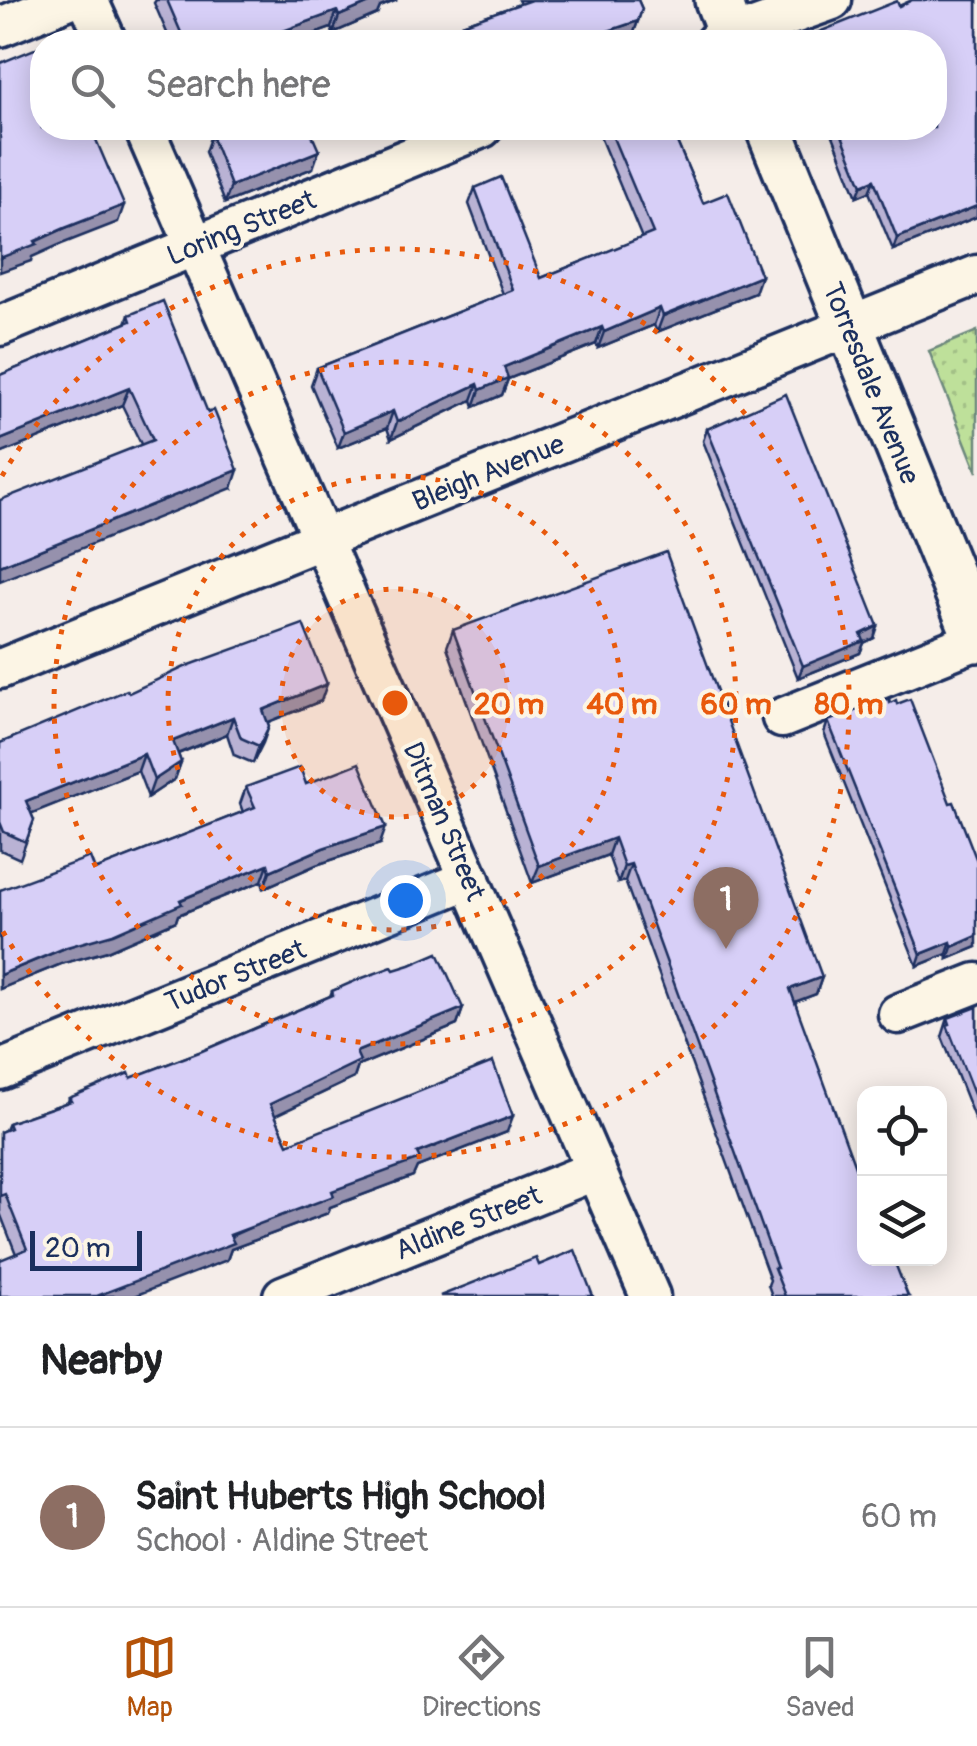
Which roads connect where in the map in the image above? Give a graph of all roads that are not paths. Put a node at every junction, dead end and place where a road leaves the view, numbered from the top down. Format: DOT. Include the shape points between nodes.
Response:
graph roads {
  1 [pos="67,0"];
  2 [pos="88,0"];
  3 [pos="832,0"];
  4 [pos="0,28"];
  5 [pos="102,30"];
  6 [pos="728,30"];
  7 [pos="149,140"];
  8 [pos="453,140"];
  9 [pos="773,140"];
  10 [pos="197,245"];
  11 [pos="977,276"];
  12 [pos="0,326"];
  13 [pos="849,327"];
  14 [pos="324,539"];
  15 [pos="977,639"];
  16 [pos="0,669"];
  17 [pos="782,718"];
  18 [pos="470,879"];
  19 [pos="977,983"];
  20 [pos="898,1014"];
  21 [pos="0,1070"];
  22 [pos="596,1170"];
  23 [pos="283,1296"];
  24 [pos="650,1296"];
  1 -- 4 [label="street"];
  2 -- 5 [label="street"];
  3 -- 6 [label="street"];
  7 -- 10 [label="street, Ditman Street"];
  8 -- 10 [label="street, Loring Street"];
  9 -- 13 [label="street, Torresdale Avenue"];
  10 -- 12 [label="street, Loring Street"];
  10 -- 14 [label="street, Ditman Street"];
  11 -- 13 [label="street, Bleigh Avenue"];
  13 -- 14 [label="street, Bleigh Avenue"];
  13 -- 15 [label="street, Torresdale Avenue"];
  14 -- 16 [label="street, Bleigh Avenue"];
  14 -- 18 [label="street, Ditman Street"];
  15 -- 17 [label="street"];
  18 -- 21 [label="street, Tudor Street"];
  18 -- 22 [label="street, Ditman Street"];
  19 -- 20 [label="street"];
  22 -- 23 [label="street, Aldine Street"];
  22 -- 24 [label="street, Ditman Street"];
}
